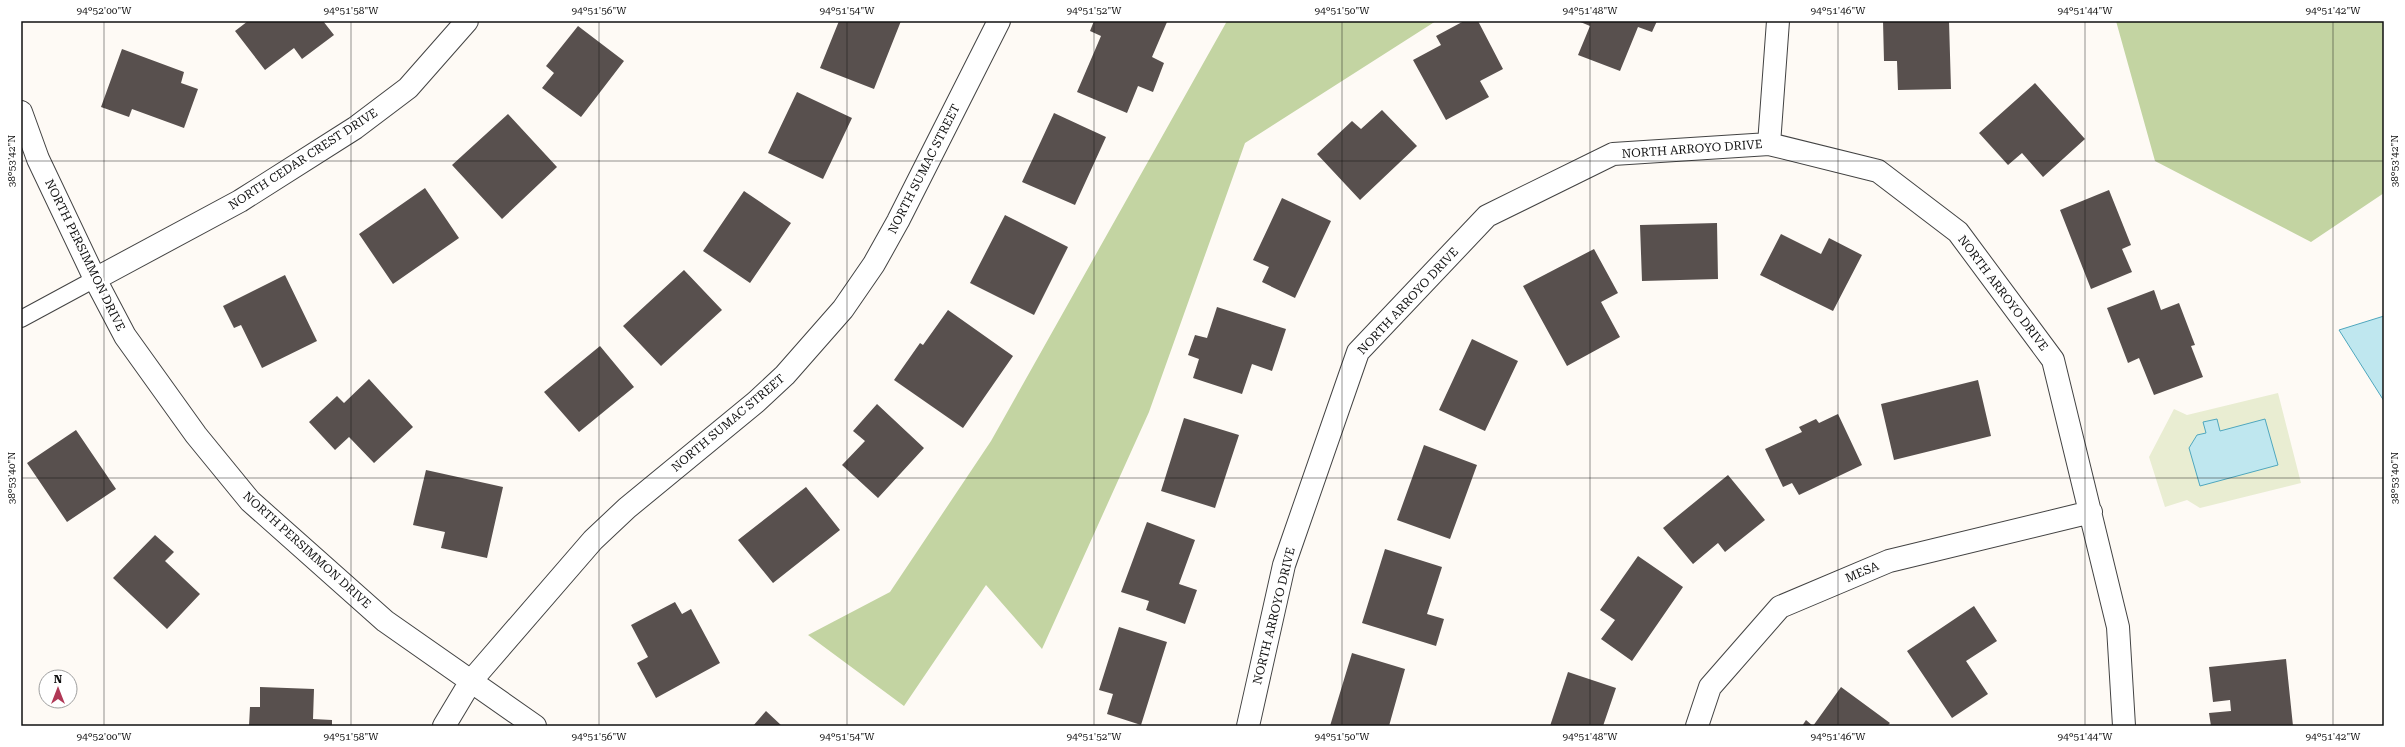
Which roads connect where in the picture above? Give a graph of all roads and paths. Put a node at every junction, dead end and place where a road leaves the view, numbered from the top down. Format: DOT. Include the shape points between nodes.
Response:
graph roads {
  1 [pos="467,21"];
  2 [pos="999,21"];
  3 [pos="1778,21"];
  4 [pos="21,112"];
  5 [pos="1769,144"];
  6 [pos="95,279"];
  7 [pos="21,319"];
  8 [pos="2091,512"];
  9 [pos="471,680"];
  10 [pos="444,726"];
  11 [pos="535,726"];
  12 [pos="1248,726"];
  13 [pos="1697,726"];
  14 [pos="2124,726"];
  1 -- 6 [label="street, NORTH CEDAR CREST DRIVE" via="408,88 355,128 240,201"];
  2 -- 9 [label="street, NORTH SUMAC STREET" via="898,221 874,264 843,309 785,375 756,402 627,508 593,540"];
  3 -- 5 [label="street, NORTH ARROYO DRIVE"];
  4 -- 6 [label="street, NORTH PERSIMMON DRIVE" via="38,159"];
  5 -- 8 [label="street, NORTH ARROYO DRIVE" via="1878,171 1958,232 2053,360"];
  5 -- 12 [label="street, NORTH ARROYO DRIVE" via="1613,154 1487,216 1358,352 1284,565"];
  6 -- 7 [label="lane"];
  6 -- 9 [label="street, NORTH PERSIMMON DRIVE" via="125,336 196,435 250,501 385,621"];
  8 -- 13 [label="street, MESA" via="1889,561 1780,607 1710,687"];
  8 -- 14 [label="street, NORTH ARROYO DRIVE" via="2118,627"];
  9 -- 10 [label="street, NORTH SUMAC STREET"];
  9 -- 11 [label="street, NORTH PERSIMMON DRIVE"];
}
